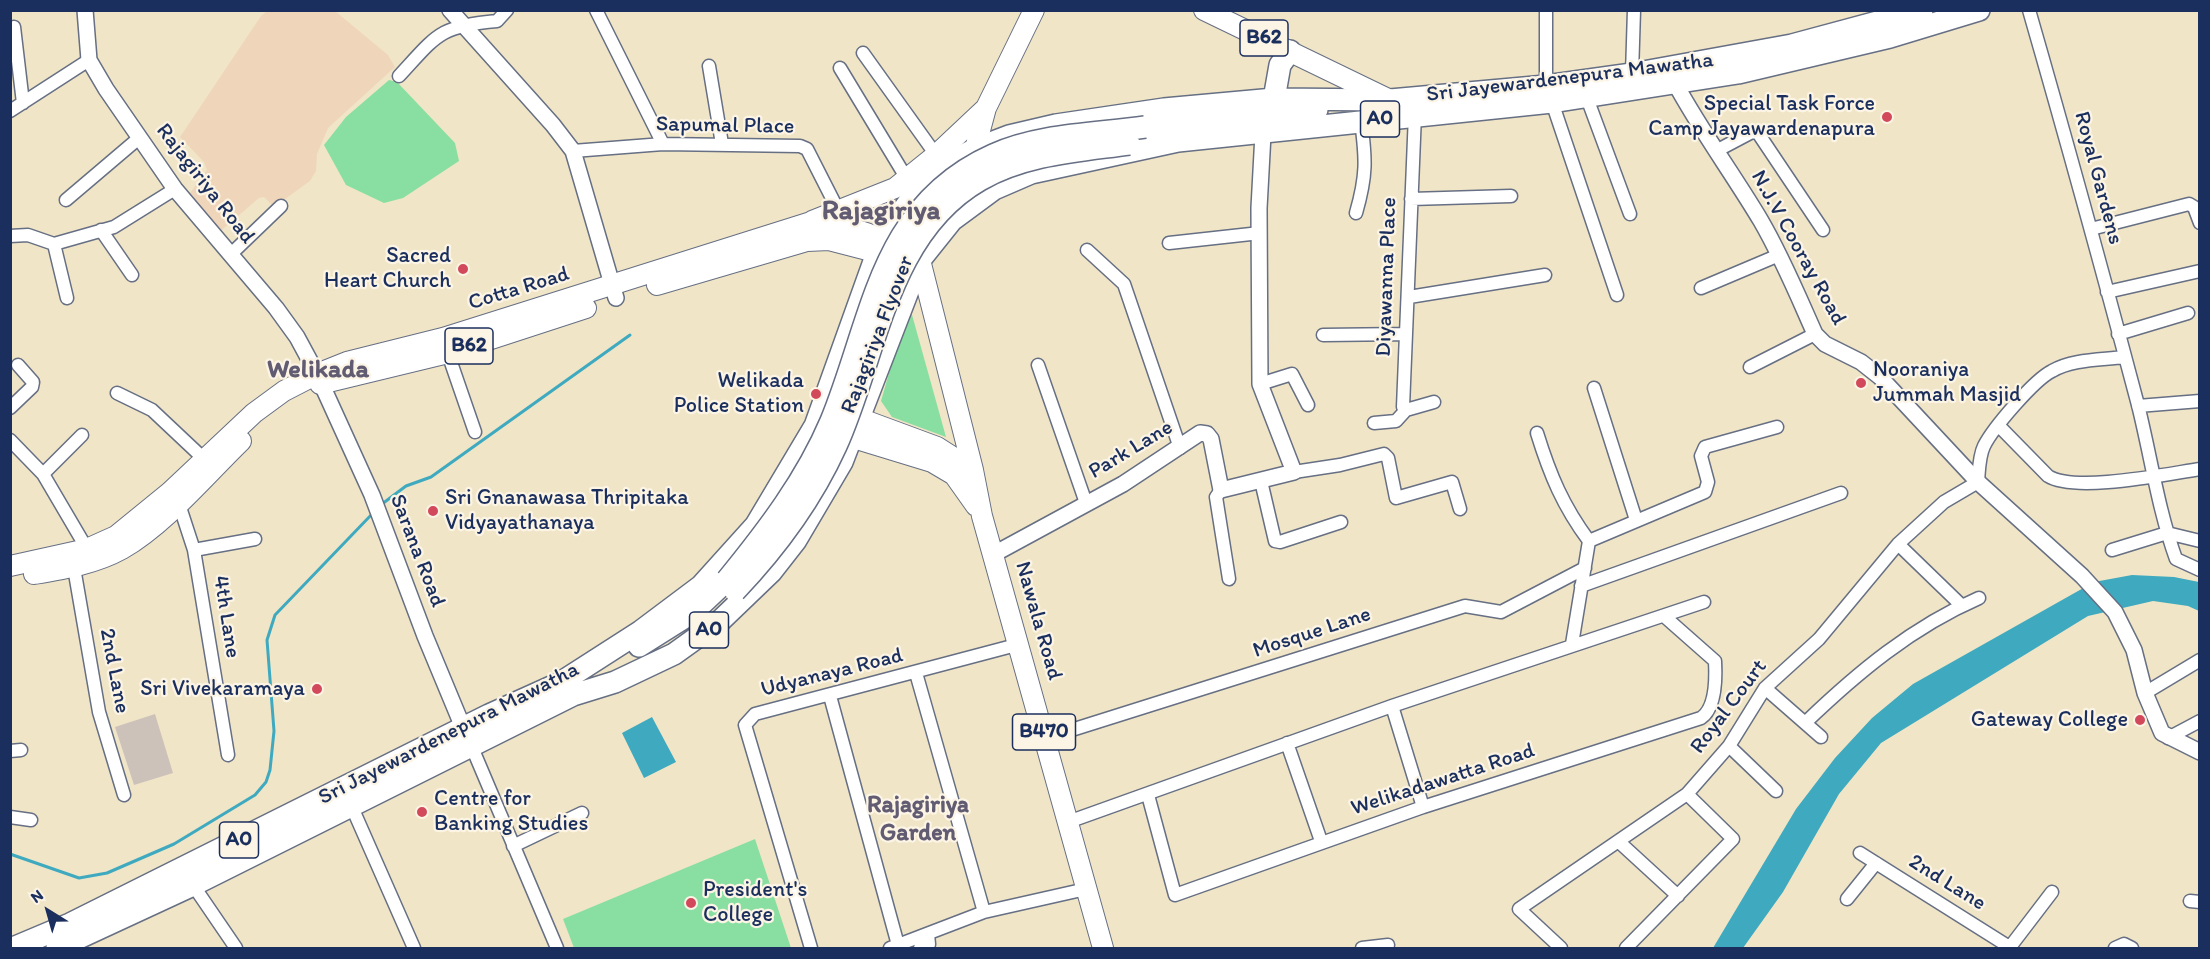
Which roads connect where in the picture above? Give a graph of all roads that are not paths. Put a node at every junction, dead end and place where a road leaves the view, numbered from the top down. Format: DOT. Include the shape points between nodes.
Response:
graph roads {
  1 [pos="85,10"];
  2 [pos="450,10"];
  3 [pos="507,10"];
  4 [pos="596,10"];
  5 [pos="1034,10"];
  6 [pos="1546,10"];
  7 [pos="1634,10"];
  8 [pos="1922,10"];
  9 [pos="1979,10"];
  10 [pos="2029,10"];
  11 [pos="1205,11"];
  12 [pos="1892,15"];
  13 [pos="461,24"];
  14 [pos="14,27"];
  15 [pos="1290,51"];
  16 [pos="863,53"];
  17 [pos="89,60"];
  18 [pos="709,66"];
  19 [pos="1321,66"];
  20 [pos="840,68"];
  21 [pos="1632,74"];
  22 [pos="399,76"];
  23 [pos="1675,83"];
  24 [pos="1549,94"];
  25 [pos="1319,98"];
  26 [pos="1587,98"];
  27 [pos="1274,99"];
  28 [pos="1390,100"];
  29 [pos="23,103"];
  30 [pos="986,108"];
  31 [pos="10,111"];
  32 [pos="1415,114"];
  33 [pos="1361,121"];
  34 [pos="1263,134"];
  35 [pos="139,138"];
  36 [pos="663,144"];
  37 [pos="722,144"];
  38 [pos="1716,150"];
  39 [pos="573,151"];
  40 [pos="967,154"];
  41 [pos="936,155"];
  42 [pos="901,183"];
  43 [pos="174,189"];
  44 [pos="1510,196"];
  45 [pos="1411,199"];
  46 [pos="66,200"];
  47 [pos="281,206"];
  48 [pos="838,210"];
  49 [pos="1356,213"];
  50 [pos="1630,214"];
  51 [pos="2199,223"];
  52 [pos="810,228"];
  53 [pos="2091,229"];
  54 [pos="101,230"];
  55 [pos="1823,230"];
  56 [pos="1260,233"];
  57 [pos="10,236"];
  58 [pos="1169,243"];
  59 [pos="54,244"];
  60 [pos="879,246"];
  61 [pos="1087,250"];
  62 [pos="230,255"];
  63 [pos="1779,255"];
  64 [pos="920,260"];
  65 [pos="2199,271"];
  66 [pos="132,275"];
  67 [pos="1545,275"];
  68 [pos="1701,288"];
  69 [pos="614,292"];
  70 [pos="2107,292"];
  71 [pos="1617,295"];
  72 [pos="1409,297"];
  73 [pos="67,298"];
  74 [pos="2188,313"];
  75 [pos="1406,334"];
  76 [pos="1815,334"];
  77 [pos="2118,334"];
  78 [pos="1323,335"];
  79 [pos="446,346"];
  80 [pos="2124,357"];
  81 [pos="18,365"];
  82 [pos="1038,365"];
  83 [pos="1750,367"];
  84 [pos="319,379"];
  85 [pos="1260,384"];
  86 [pos="1594,388"];
  87 [pos="117,393"];
  88 [pos="2199,401"];
  89 [pos="1434,402"];
  90 [pos="823,405"];
  91 [pos="1308,405"];
  92 [pos="2138,406"];
  93 [pos="10,408"];
  94 [pos="1406,410"];
  95 [pos="861,417"];
  96 [pos="1374,423"];
  97 [pos="1998,425"];
  98 [pos="815,426"];
  99 [pos="1777,427"];
  100 [pos="243,431"];
  101 [pos="475,432"];
  102 [pos="1537,433"];
  103 [pos="82,435"];
  104 [pos="853,438"];
  105 [pos="10,440"];
  106 [pos="1180,448"];
  107 [pos="203,458"];
  108 [pos="2199,469"];
  109 [pos="973,470"];
  110 [pos="1294,472"];
  111 [pos="43,474"];
  112 [pos="2152,477"];
  113 [pos="1261,482"];
  114 [pos="1978,482"];
  115 [pos="1221,490"];
  116 [pos="1841,493"];
  117 [pos="175,496"];
  118 [pos="1086,504"];
  119 [pos="1460,509"];
  120 [pos="982,516"];
  121 [pos="762,517"];
  122 [pos="1636,520"];
  123 [pos="1341,522"];
  124 [pos="2167,532"];
  125 [pos="255,539"];
  126 [pos="796,540"];
  127 [pos="1589,541"];
  128 [pos="2199,541"];
  129 [pos="1898,544"];
  130 [pos="194,550"];
  131 [pos="2112,550"];
  132 [pos="994,554"];
  133 [pos="81,557"];
  134 [pos="10,566"];
  135 [pos="1584,568"];
  136 [pos="2199,570"];
  137 [pos="10,579"];
  138 [pos="1229,579"];
  139 [pos="1581,586"];
  140 [pos="1979,598"];
  141 [pos="1704,602"];
  142 [pos="1961,605"];
  143 [pos="1664,616"];
  144 [pos="1020,644"];
  145 [pos="1572,644"];
  146 [pos="2199,660"];
  147 [pos="916,673"];
  148 [pos="1765,688"];
  149 [pos="566,689"];
  150 [pos="2145,693"];
  151 [pos="830,696"];
  152 [pos="1392,706"];
  153 [pos="2199,721"];
  154 [pos="1805,723"];
  155 [pos="467,737"];
  156 [pos="1821,737"];
  157 [pos="1046,738"];
  158 [pos="2168,738"];
  159 [pos="1287,743"];
  160 [pos="1729,746"];
  161 [pos="2199,752"];
  162 [pos="228,755"];
  163 [pos="1776,791"];
  164 [pos="1687,794"];
  165 [pos="124,795"];
  166 [pos="1148,795"];
  167 [pos="351,805"];
  168 [pos="1423,807"];
  169 [pos="582,813"];
  170 [pos="10,817"];
  171 [pos="31,820"];
  172 [pos="1068,822"];
  173 [pos="1322,841"];
  174 [pos="1618,841"];
  175 [pos="513,846"];
  176 [pos="1860,853"];
  177 [pos="1876,863"];
  178 [pos="193,885"];
  179 [pos="1086,889"];
  180 [pos="2052,892"];
  181 [pos="1678,896"];
  182 [pos="1847,899"];
  183 [pos="984,912"];
  184 [pos="928,944"];
  185 [pos="1388,945"];
  186 [pos="894,947"];
  187 [pos="13,948"];
  188 [pos="57,948"];
  189 [pos="236,948"];
  190 [pos="414,948"];
  191 [pos="557,948"];
  192 [pos="811,948"];
  193 [pos="1103,948"];
  194 [pos="1362,948"];
  195 [pos="1561,948"];
  196 [pos="1626,948"];
  197 [pos="2011,948"];
  198 [pos="2115,948"];
  199 [pos="2132,948"];
  1 -- 17 [label="street, Rajagiriya Road"];
  2 -- 13 [label="street"];
  3 -- 13 [label="street" via="497,21"];
  4 -- 36 [label="street"];
  5 -- 30 [label="main road, B62"];
  6 -- 24 [label="street"];
  7 -- 21 [label="street"];
  8 -- 12 [label="highway, Sri Jayewardenepura Mawatha / A0"];
  9 -- 23 [label="highway, Sri Jayewardenepura Mawatha / A0" via="1798,61"];
  10 -- 53 [label="street, Royal Gardens"];
  11 -- 15 [label="main road, B62"];
  12 -- 21 [label="highway, Sri Jayewardenepura Mawatha / A0" via="1792,45"];
  13 -- 22 [label="street" via="436,36"];
  13 -- 39 [label="street"];
  14 -- 29 [label="street"];
  15 -- 19 [label="main road, B62"];
  15 -- 27 [label="highway" via="1280,65"];
  16 -- 41 [label="street"];
  17 -- 29 [label="street"];
  17 -- 35 [label="street, Rajagiriya Road"];
  18 -- 37 [label="street"];
  19 -- 25 [label="main road" via="1330,86"];
  19 -- 28 [label="main road, B62"];
  20 -- 42 [label="street"];
  21 -- 24 [label="highway, Sri Jayewardenepura Mawatha / A0"];
  23 -- 26 [label="highway, Sri Jayewardenepura Mawatha / A0"];
  23 -- 38 [label="street, N.J.V Cooray Road"];
  24 -- 26 [label="highway, Sri Jayewardenepura Mawatha / A0"];
  24 -- 28 [label="highway, Sri Jayewardenepura Mawatha / A0"];
  24 -- 32 [label="highway, Sri Jayewardenepura Mawatha / A0"];
  24 -- 71 [label="street"];
  25 -- 27 [label="highway, Sri Jayewardenepura Mawatha / A0"];
  25 -- 28 [label="highway, Sri Jayewardenepura Mawatha / A0"];
  26 -- 50 [label="street"];
  27 -- 40 [label="highway, Sri Jayewardenepura Mawatha / A0" via="1164,109 1056,125 1009,136"];
  28 -- 149 [label="highway, Rajagiriya Flyover, bridge" via="1044,141 1005,150 962,172 917,212 892,251 831,421 799,484 763,537 718,590 675,626"];
  29 -- 31 [label="street"];
  30 -- 40 [label="main road, B62"];
  30 -- 41 [label="main road, B62"];
  32 -- 33 [label="highway, Sri Jayewardenepura Mawatha / A0"];
  32 -- 45 [label="street, Diyawanna Place"];
  32 -- 149 [label="highway, Rajagiriya Flyover, bridge" via="1303,120 1039,158 992,174 962,192 931,219 903,262 836,445 814,488 777,543 735,591 696,625 657,651"];
  33 -- 34 [label="highway, Sri Jayewardenepura Mawatha / A0"];
  33 -- 49 [label="street" via="1366,180"];
  34 -- 56 [label="street"];
  34 -- 64 [label="highway, Sri Jayewardenepura Mawatha / A0" via="1178,141 1031,173 994,189 952,220"];
  35 -- 43 [label="street, Rajagiriya Road"];
  35 -- 46 [label="street"];
  36 -- 37 [label="street, Sapumal Place"];
  36 -- 39 [label="street, Sapumal Place"];
  37 -- 48 [label="street, Sapumal Place" via="807,149"];
  38 -- 55 [label="street" via="1752,132 1758,133"];
  38 -- 63 [label="street, N.J.V Cooray Road"];
  39 -- 69 [label="street"];
  40 -- 42 [label="main road"];
  40 -- 60 [label="highway, Sri Jayewardenepura Mawatha / A0" via="914,195"];
  41 -- 42 [label="main road, B62"];
  42 -- 48 [label="main road, B62"];
  43 -- 54 [label="street" via="114,227"];
  43 -- 62 [label="street, Rajagiriya Road"];
  44 -- 45 [label="street"];
  45 -- 72 [label="street, Diyawanna Place"];
  47 -- 62 [label="street"];
  48 -- 52 [label="main road, B62"];
  51 -- 53 [label="street" via="2194,207 2189,204"];
  52 -- 60 [label="main road, Cotta Road / B62" via="831,223"];
  52 -- 69 [label="main road, Cotta Road / B62"];
  53 -- 70 [label="street, Royal Gardens"];
  54 -- 59 [label="street"];
  54 -- 66 [label="street"];
  56 -- 58 [label="street"];
  56 -- 85 [label="street"];
  57 -- 59 [label="street" via="28,235"];
  59 -- 73 [label="street"];
  60 -- 64 [label="main road, Cotta Road"];
  60 -- 90 [label="highway, Sri Jayewardenepura Mawatha / A0"];
  61 -- 106 [label="street" via="1124,284"];
  62 -- 84 [label="street, Rajagiriya Road" via="297,337"];
  63 -- 68 [label="street"];
  63 -- 76 [label="street, N.J.V Cooray Road"];
  64 -- 95 [label="highway, Sri Jayewardenepura Mawatha / A0"];
  64 -- 109 [label="main road, Nawala Road / B470"];
  65 -- 70 [label="street"];
  67 -- 72 [label="street"];
  69 -- 79 [label="main road, Cotta Road / B62"];
  70 -- 77 [label="street, Royal Gardens"];
  72 -- 75 [label="street, Diyawanna Place"];
  74 -- 77 [label="street"];
  75 -- 78 [label="street"];
  75 -- 94 [label="street, Diyawanna Place"];
  76 -- 83 [label="street"];
  76 -- 114 [label="street, N.J.V Cooray Road" via="1880,377"];
  77 -- 80 [label="street, Royal Gardens"];
  79 -- 84 [label="main road, Cotta Road / B62" via="347,362"];
  79 -- 101 [label="street"];
  80 -- 92 [label="street, Royal Gardens"];
  80 -- 97 [label="street" via="2052,370"];
  81 -- 93 [label="street" via="33,382"];
  82 -- 118 [label="street"];
  84 -- 100 [label="main road, Cotta Road / B62" via="284,391"];
  84 -- 155 [label="street, Sarana Road" via="372,495"];
  85 -- 91 [label="street" via="1292,374"];
  85 -- 110 [label="street"];
  86 -- 122 [label="street"];
  87 -- 107 [label="street" via="152,410"];
  88 -- 92 [label="street"];
  89 -- 94 [label="street"];
  90 -- 95 [label="main road"];
  90 -- 98 [label="highway, Sri Jayewardenepura Mawatha / A0"];
  92 -- 112 [label="street, Royal Gardens"];
  94 -- 96 [label="street" via="1396,422"];
  95 -- 104 [label="highway, Sri Jayewardenepura Mawatha / A0"];
  95 -- 109 [label="main road" via="937,447"];
  97 -- 112 [label="street" via="2058,482"];
  97 -- 114 [label="street" via="1983,446"];
  98 -- 104 [label="main road, Nawala Road / B470"];
  98 -- 121 [label="highway, Sri Jayewardenepura Mawatha / A0"];
  99 -- 122 [label="street" via="1705,447 1701,456 1708,482 1705,492"];
  100 -- 107 [label="main road, Cotta Road / B62"];
  100 -- 117 [label="main road, Cotta Road / B62"];
  102 -- 127 [label="street" via="1551,479 1570,516"];
  103 -- 111 [label="street"];
  104 -- 120 [label="main road, Nawala Road / B470" via="932,462 954,475"];
  104 -- 126 [label="highway, Sri Jayewardenepura Mawatha / A0"];
  105 -- 111 [label="street"];
  106 -- 115 [label="street, Park Lane" via="1200,434 1207,434"];
  106 -- 118 [label="street, Park Lane"];
  107 -- 117 [label="main road, Cotta Road / B62"];
  108 -- 112 [label="street"];
  109 -- 120 [label="main road, Nawala Road / B470"];
  110 -- 113 [label="street"];
  110 -- 119 [label="street" via="1384,454 1396,498 1452,482"];
  111 -- 133 [label="street"];
  112 -- 124 [label="street, Royal Gardens"];
  113 -- 115 [label="street"];
  113 -- 123 [label="street" via="1275,541"];
  114 -- 129 [label="street, Royal Court" via="1944,502"];
  114 -- 150 [label="street, N.J.V Cooray Road" via="2082,576 2115,612 2134,650"];
  115 -- 138 [label="street" via="1216,497"];
  116 -- 139 [label="street"];
  117 -- 130 [label="street, 4th Lane"];
  117 -- 133 [label="main road, Cotta Road / B62" via="122,549"];
  118 -- 132 [label="street, Park Lane"];
  120 -- 132 [label="main road, Nawala Road / B470"];
  121 -- 126 [label="highway" via="798,480 810,482 813,491"];
  121 -- 149 [label="highway, Sri Jayewardenepura Mawatha / A0" via="701,586"];
  122 -- 127 [label="street"];
  124 -- 128 [label="street"];
  124 -- 131 [label="street"];
  124 -- 136 [label="street, Royal Gardens" via="2176,560"];
  125 -- 130 [label="street"];
  126 -- 149 [label="highway, Sri Jayewardenepura Mawatha / A0" via="757,588 691,643 615,682"];
  127 -- 135 [label="street"];
  129 -- 142 [label="street"];
  129 -- 148 [label="street, Royal Court" via="1819,639"];
  130 -- 162 [label="street, 4th Lane"];
  132 -- 144 [label="main road, Nawala Road / B470"];
  133 -- 134 [label="main road, Cotta Road / B62"];
  133 -- 137 [label="main road, Cotta Road / B62"];
  133 -- 165 [label="street, 2nd Lane" via="99,712"];
  135 -- 139 [label="street"];
  135 -- 157 [label="street, Mosque Lane" via="1501,612 1465,606"];
  139 -- 145 [label="street"];
  140 -- 142 [label="street"];
  141 -- 143 [label="street"];
  142 -- 154 [label="street" via="1882,654"];
  143 -- 145 [label="street"];
  143 -- 168 [label="street, Welikadawatta Road" via="1714,662 1708,713 1627,743"];
  144 -- 147 [label="street, Udyanaya Road"];
  144 -- 157 [label="main road, Nawala Road / B470"];
  145 -- 152 [label="street"];
  146 -- 150 [label="street"];
  147 -- 151 [label="street, Udyanaya Road"];
  147 -- 183 [label="street"];
  148 -- 154 [label="street"];
  148 -- 160 [label="street, Royal Court"];
  149 -- 155 [label="highway, Sri Jayewardenepura Mawatha / A0"];
  150 -- 158 [label="street, N.J.V Cooray Road" via="2155,721"];
  151 -- 186 [label="street"];
  151 -- 192 [label="street, Udyanaya Road" via="755,714 745,725"];
  152 -- 159 [label="street"];
  152 -- 168 [label="street"];
  153 -- 158 [label="street"];
  154 -- 156 [label="street"];
  155 -- 167 [label="highway, Sri Jayewardenepura Mawatha / A0"];
  155 -- 175 [label="street"];
  155 -- 187 [label="highway, Sri Jayewardenepura Mawatha / A0"];
  157 -- 172 [label="main road, Nawala Road / B470"];
  158 -- 161 [label="street"];
  159 -- 166 [label="street"];
  159 -- 173 [label="street"];
  160 -- 163 [label="street"];
  160 -- 164 [label="street, Royal Court"];
  164 -- 174 [label="street, Royal Court"];
  164 -- 181 [label="street" via="1733,839"];
  166 -- 172 [label="street"];
  166 -- 173 [label="street, Welikadawatta Road" via="1175,895"];
  167 -- 178 [label="highway, Sri Jayewardenepura Mawatha / A0"];
  167 -- 190 [label="street"];
  168 -- 173 [label="street, Welikadawatta Road"];
  169 -- 175 [label="street"];
  170 -- 171 [label="street"];
  172 -- 179 [label="main road, Nawala Road / B470"];
  174 -- 181 [label="street"];
  174 -- 195 [label="street, Royal Court" via="1519,909"];
  175 -- 191 [label="street"];
  176 -- 177 [label="street, 2nd Lane"];
  177 -- 182 [label="street"];
  177 -- 197 [label="street, 2nd Lane"];
  178 -- 188 [label="highway, Sri Jayewardenepura Mawatha / A0"];
  178 -- 189 [label="street"];
  179 -- 183 [label="street"];
  179 -- 193 [label="main road, Nawala Road / B470"];
  180 -- 197 [label="street"];
  181 -- 196 [label="street"];
  183 -- 184 [label="street"];
  184 -- 186 [label="street"];
  185 -- 194 [label="street"];
  198 -- 199 [label="street" via="2124,944"];
}
